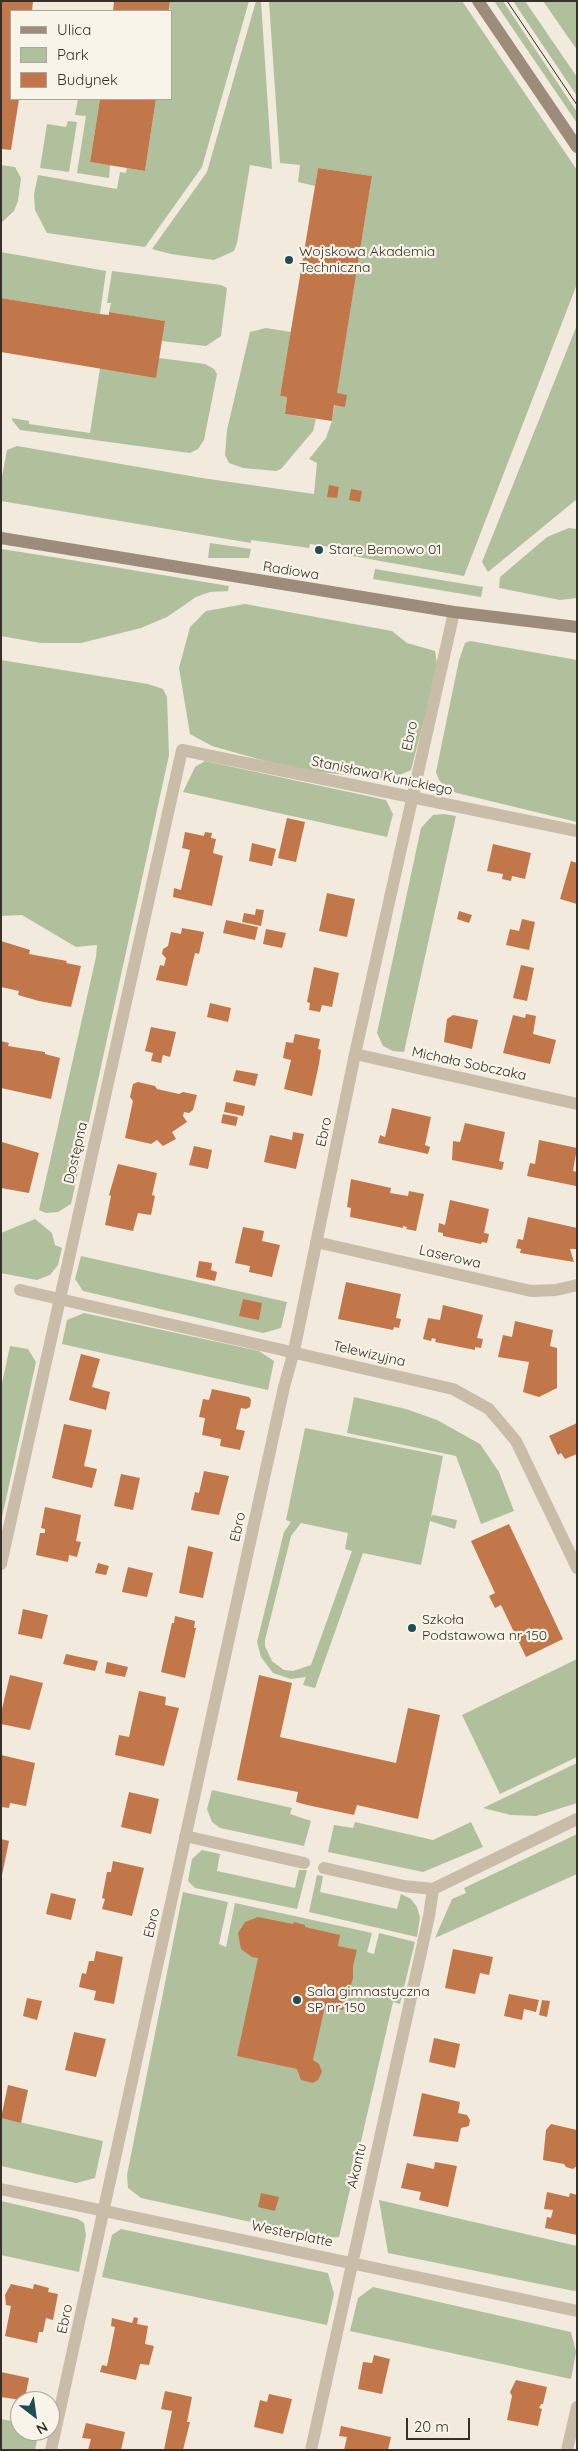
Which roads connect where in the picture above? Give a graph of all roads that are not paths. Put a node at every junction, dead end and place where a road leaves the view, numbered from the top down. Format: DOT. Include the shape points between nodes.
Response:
graph roads {
  1 [pos="478,1"];
  2 [pos="577,147"];
  3 [pos="1,538"];
  4 [pos="454,612"];
  5 [pos="577,627"];
  6 [pos="182,750"];
  7 [pos="412,798"];
  8 [pos="577,831"];
  9 [pos="355,1054"];
  10 [pos="577,1104"];
  11 [pos="316,1242"];
  12 [pos="577,1285"];
  13 [pos="20,1290"];
  14 [pos="59,1298"];
  15 [pos="294,1351"];
  16 [pos="1,1564"];
  17 [pos="577,1568"];
  18 [pos="577,1819"];
  19 [pos="185,1836"];
  20 [pos="304,1863"];
  21 [pos="324,1868"];
  22 [pos="432,1889"];
  23 [pos="1,2189"];
  24 [pos="104,2211"];
  25 [pos="351,2261"];
  26 [pos="577,2311"];
  27 [pos="577,2407"];
  28 [pos="51,2450"];
  29 [pos="311,2450"];
  30 [pos="568,2450"];
  1 -- 2 [label="main road"];
  3 -- 4 [label="main road, Radiowa"];
  4 -- 5 [label="main road, Radiowa"];
  4 -- 7 [label="street, Ebro"];
  6 -- 7 [label="street, Stanisława Kunickiego"];
  6 -- 14 [label="street, Dostępna"];
  7 -- 8 [label="street, Stanisława Kunickiego"];
  7 -- 9 [label="street, Ebro"];
  9 -- 10 [label="street, Michała Sobczaka"];
  9 -- 11 [label="street, Ebro"];
  11 -- 12 [label="street, Laserowa" via="531,1291"];
  11 -- 15 [label="street, Ebro"];
  13 -- 14 [label="street, Telewizyjna"];
  14 -- 15 [label="street, Telewizyjna"];
  14 -- 16 [label="street, Dostępna"];
  15 -- 17 [label="street, Telewizyjna" via="453,1388 489,1410 516,1440"];
  15 -- 19 [label="street, Ebro"];
  18 -- 22 [label="street"];
  19 -- 20 [label="street"];
  19 -- 24 [label="street, Ebro"];
  21 -- 22 [label="street"];
  22 -- 25 [label="street, Akantu" via="429,1916"];
  23 -- 24 [label="street, Westerplatte"];
  24 -- 25 [label="street, Westerplatte"];
  24 -- 28 [label="street, Ebro"];
  25 -- 26 [label="street, Westerplatte"];
  25 -- 29 [label="street, Akantu"];
  27 -- 30 [label="street"];
}
